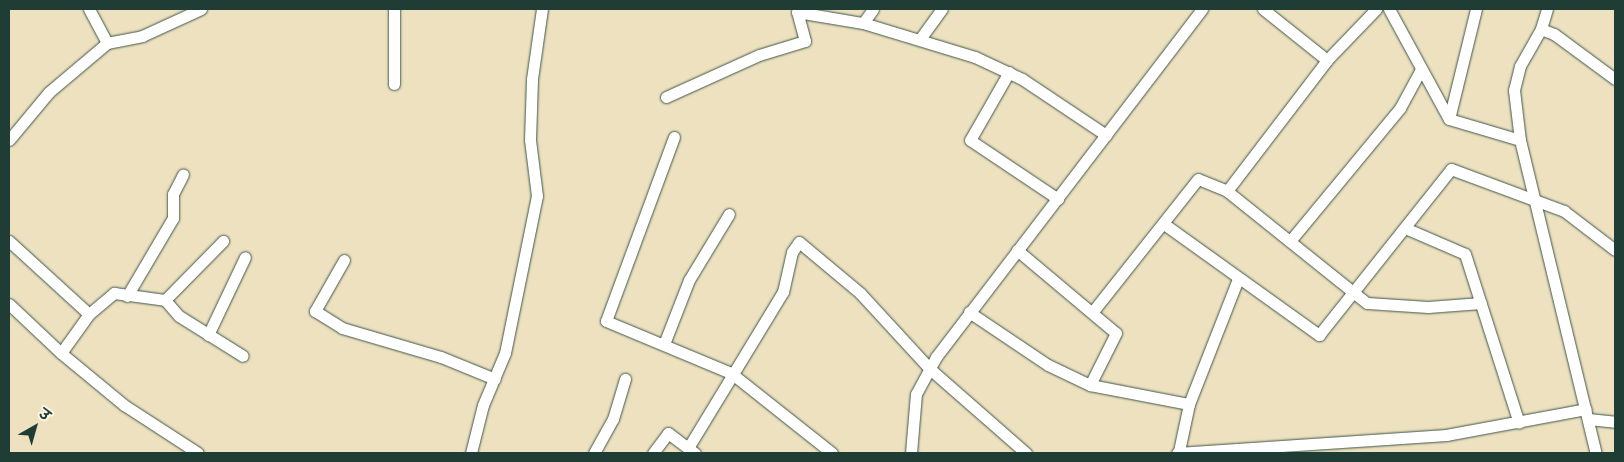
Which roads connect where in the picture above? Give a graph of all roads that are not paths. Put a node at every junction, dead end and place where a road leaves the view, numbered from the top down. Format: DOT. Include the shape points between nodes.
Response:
graph roads {
  1 [pos="89,9"];
  2 [pos="201,9"];
  3 [pos="394,9"];
  4 [pos="542,9"];
  5 [pos="873,9"];
  6 [pos="942,9"];
  7 [pos="1202,9"];
  8 [pos="1263,9"];
  9 [pos="1376,9"];
  10 [pos="1389,9"];
  11 [pos="1476,9"];
  12 [pos="1547,9"];
  13 [pos="799,10"];
  14 [pos="863,23"];
  15 [pos="1541,29"];
  16 [pos="920,39"];
  17 [pos="107,43"];
  18 [pos="1327,60"];
  19 [pos="1420,70"];
  20 [pos="1009,72"];
  21 [pos="1615,79"];
  22 [pos="394,84"];
  23 [pos="666,96"];
  24 [pos="1448,119"];
  25 [pos="1106,135"];
  26 [pos="674,137"];
  27 [pos="9,140"];
  28 [pos="1520,140"];
  29 [pos="183,174"];
  30 [pos="1227,191"];
  31 [pos="1058,199"];
  32 [pos="1536,202"];
  33 [pos="729,214"];
  34 [pos="1164,224"];
  35 [pos="1405,228"];
  36 [pos="9,241"];
  37 [pos="224,241"];
  38 [pos="1290,241"];
  39 [pos="1017,250"];
  40 [pos="1615,250"];
  41 [pos="245,257"];
  42 [pos="344,260"];
  43 [pos="1238,279"];
  44 [pos="1355,293"];
  45 [pos="127,296"];
  46 [pos="165,300"];
  47 [pos="1481,303"];
  48 [pos="9,304"];
  49 [pos="1094,310"];
  50 [pos="969,312"];
  51 [pos="89,314"];
  52 [pos="208,335"];
  53 [pos="664,344"];
  54 [pos="61,353"];
  55 [pos="243,356"];
  56 [pos="930,369"];
  57 [pos="731,373"];
  58 [pos="495,379"];
  59 [pos="625,379"];
  60 [pos="1090,385"];
  61 [pos="1189,404"];
  62 [pos="1587,414"];
  63 [pos="1615,422"];
  64 [pos="1519,423"];
  65 [pos="692,451"];
  66 [pos="1178,452"];
  67 [pos="198,453"];
  68 [pos="471,453"];
  69 [pos="594,453"];
  70 [pos="653,453"];
  71 [pos="832,453"];
  72 [pos="911,453"];
  73 [pos="1026,453"];
  74 [pos="1596,453"];
  1 -- 17 [label="street"];
  2 -- 17 [label="street" via="142,36"];
  3 -- 22 [label="street"];
  4 -- 58 [label="street" via="532,79 530,140 537,196 505,353"];
  5 -- 14 [label="street"];
  6 -- 16 [label="street"];
  7 -- 25 [label="street"];
  8 -- 18 [label="street"];
  9 -- 18 [label="street"];
  10 -- 19 [label="street"];
  11 -- 24 [label="street"];
  12 -- 15 [label="street"];
  13 -- 14 [label="street"];
  13 -- 23 [label="street" via="805,41 759,55"];
  14 -- 16 [label="street"];
  15 -- 21 [label="street" via="1554,34"];
  15 -- 28 [label="street" via="1520,66 1514,90"];
  16 -- 20 [label="street"];
  17 -- 27 [label="street" via="49,92"];
  18 -- 30 [label="street"];
  19 -- 24 [label="street"];
  19 -- 38 [label="street" via="1400,108"];
  20 -- 25 [label="street"];
  20 -- 31 [label="street" via="970,140"];
  24 -- 28 [label="street"];
  25 -- 31 [label="street"];
  26 -- 53 [label="street" via="606,321"];
  28 -- 32 [label="street"];
  29 -- 45 [label="street" via="173,194 173,218"];
  30 -- 34 [label="street" via="1198,179"];
  30 -- 38 [label="street"];
  31 -- 39 [label="street"];
  32 -- 35 [label="street" via="1451,168"];
  32 -- 40 [label="street" via="1564,211"];
  32 -- 62 [label="street"];
  33 -- 53 [label="street" via="689,280"];
  34 -- 43 [label="street"];
  34 -- 49 [label="street"];
  35 -- 44 [label="street"];
  35 -- 47 [label="street" via="1465,254"];
  36 -- 51 [label="street"];
  37 -- 46 [label="street"];
  38 -- 44 [label="street"];
  39 -- 49 [label="street"];
  39 -- 50 [label="street"];
  41 -- 52 [label="street"];
  42 -- 58 [label="street" via="315,311 342,328 440,356"];
  43 -- 44 [label="street" via="1319,335"];
  43 -- 61 [label="street"];
  44 -- 47 [label="street" via="1366,303 1428,307"];
  45 -- 46 [label="street"];
  45 -- 51 [label="street" via="114,293"];
  46 -- 52 [label="street" via="179,316"];
  47 -- 64 [label="street"];
  48 -- 54 [label="street"];
  49 -- 60 [label="street" via="1116,333"];
  50 -- 56 [label="street"];
  50 -- 60 [label="street" via="1048,365"];
  51 -- 54 [label="street"];
  52 -- 55 [label="street"];
  53 -- 57 [label="street"];
  54 -- 67 [label="street" via="124,405"];
  56 -- 57 [label="street" via="860,293 800,242 792,252 783,292"];
  56 -- 72 [label="street" via="916,394"];
  56 -- 73 [label="street"];
  57 -- 65 [label="street"];
  57 -- 71 [label="street"];
  58 -- 68 [label="street"];
  59 -- 69 [label="street" via="613,419"];
  60 -- 61 [label="street"];
  61 -- 66 [label="street"];
  62 -- 63 [label="street"];
  62 -- 64 [label="street"];
  62 -- 74 [label="street"];
  64 -- 66 [label="street" via="1446,435"];
  65 -- 70 [label="street" via="668,433"];
}
